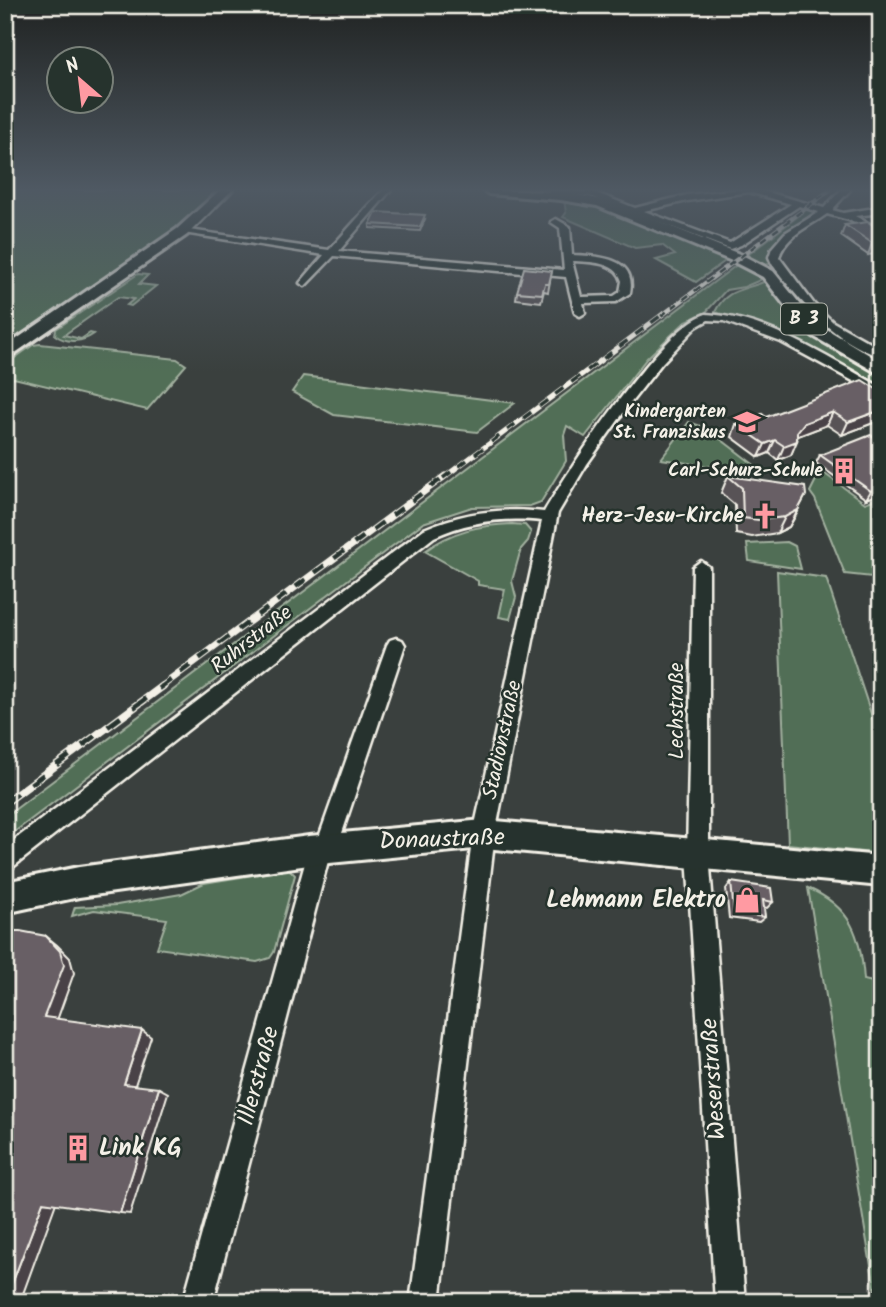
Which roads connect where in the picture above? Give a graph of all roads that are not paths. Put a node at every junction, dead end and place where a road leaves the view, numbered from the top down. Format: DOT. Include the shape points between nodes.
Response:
graph roads {
  1 [pos="155,251"];
  2 [pos="317,251"];
  3 [pos="567,251"];
  4 [pos="720,251"];
  5 [pos="776,251"];
  6 [pos="331,253"];
  7 [pos="567,258"];
  8 [pos="570,274"];
  9 [pos="305,283"];
  10 [pos="577,300"];
  11 [pos="580,313"];
  12 [pos="881,354"];
  13 [pos="5,355"];
  14 [pos="881,370"];
  15 [pos="881,392"];
  16 [pos="549,517"];
  17 [pos="701,567"];
  18 [pos="396,645"];
  19 [pos="484,834"];
  20 [pos="323,849"];
  21 [pos="698,855"];
  22 [pos="5,860"];
  23 [pos="881,871"];
  24 [pos="5,898"];
  25 [pos="198,1302"];
  26 [pos="425,1302"];
  27 [pos="730,1302"];
  1 -- 13 [label="street"];
  2 -- 6 [label="street"];
  3 -- 7 [label="street"];
  4 -- 14 [label="main road, B 3" via="768,274 819,332"];
  5 -- 12 [label="street" via="777,264 828,324"];
  6 -- 8 [label="street"];
  6 -- 9 [label="street"];
  7 -- 8 [label="street"];
  7 -- 10 [label="street" via="609,261 622,271 628,284 616,299"];
  8 -- 10 [label="street"];
  10 -- 11 [label="street"];
  15 -- 16 [label="street, Stadionstraße" via="785,340 726,318 706,317 666,352 625,402"];
  16 -- 19 [label="street, Stadionstraße"];
  16 -- 22 [label="street, Ruhrstraße" via="522,513 471,516 429,533"];
  17 -- 21 [label="street, Lechstraße"];
  18 -- 20 [label="street, Illerstraße"];
  19 -- 20 [label="street, Donaustraße"];
  19 -- 21 [label="street, Donaustraße"];
  19 -- 26 [label="street, Stadionstraße"];
  20 -- 24 [label="street, Donaustraße" via="97,880"];
  20 -- 25 [label="street, Illerstraße"];
  21 -- 23 [label="street, Donaustraße"];
  21 -- 27 [label="street, Weserstraße"];
}
